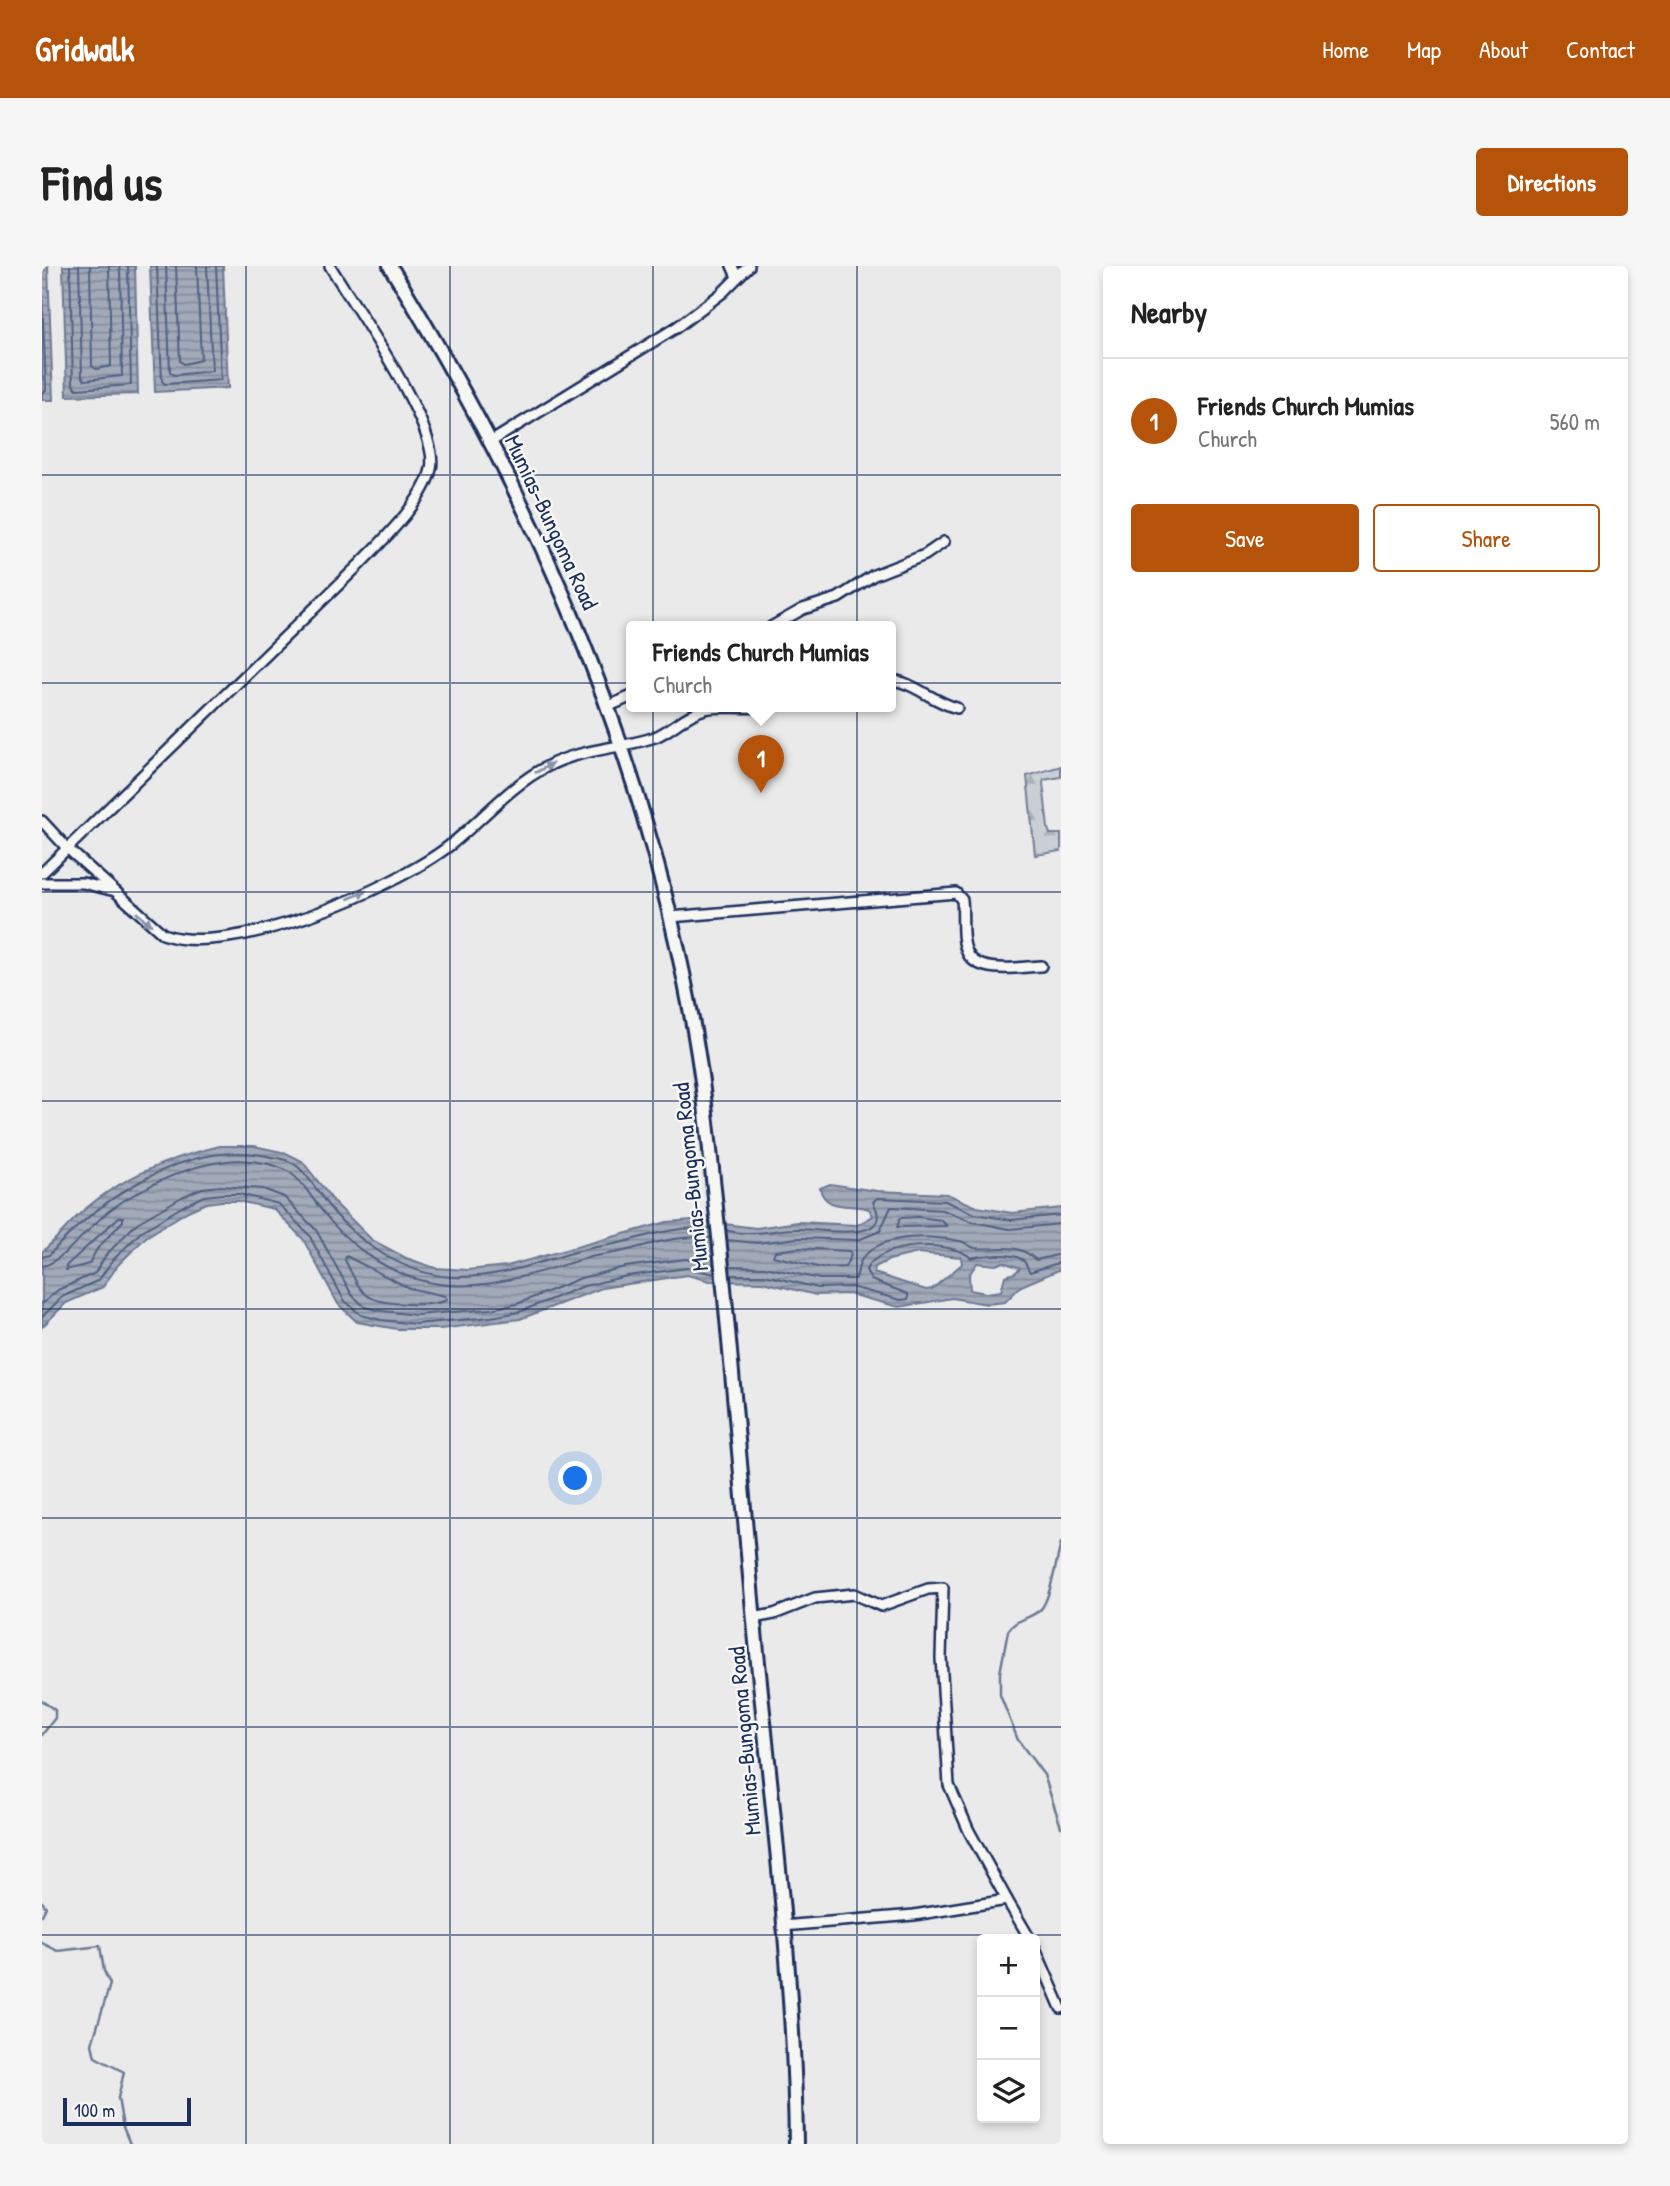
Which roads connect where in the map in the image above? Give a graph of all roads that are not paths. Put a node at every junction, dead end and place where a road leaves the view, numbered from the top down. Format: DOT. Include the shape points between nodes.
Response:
graph roads {
  1 [pos="330,266"];
  2 [pos="390,266"];
  3 [pos="732,266"];
  4 [pos="749,266"];
  5 [pos="737,277"];
  6 [pos="492,441"];
  7 [pos="944,542"];
  8 [pos="782,621"];
  9 [pos="896,681"];
  10 [pos="626,699"];
  11 [pos="609,706"];
  12 [pos="957,708"];
  13 [pos="698,712"];
  14 [pos="623,746"];
  15 [pos="42,821"];
  16 [pos="67,848"];
  17 [pos="42,873"];
  18 [pos="42,883"];
  19 [pos="113,891"];
  20 [pos="670,917"];
  21 [pos="1041,966"];
  22 [pos="753,1618"];
  23 [pos="1007,1900"];
  24 [pos="782,1926"];
  25 [pos="1027,1934"];
  26 [pos="1040,1960"];
  27 [pos="1061,2008"];
  28 [pos="796,2144"];
  1 -- 16 [label="street" via="418,413 432,450 428,478 361,563"];
  2 -- 6 [label="highway, Mumias-Bungoma Road"];
  3 -- 5 [label="street"];
  4 -- 5 [label="street"];
  5 -- 6 [label="street" via="677,327"];
  6 -- 11 [label="highway, Mumias-Bungoma Road" via="573,614"];
  7 -- 8 [label="street" via="925,555 874,575 838,598"];
  9 -- 12 [label="street"];
  10 -- 11 [label="street"];
  11 -- 14 [label="highway, Mumias-Bungoma Road"];
  13 -- 14 [label="street" via="660,735"];
  19 -- 14 [label="street, one-way" via="163,934 180,941 224,940 266,929 356,896 428,861 550,764"];
  14 -- 20 [label="highway, Mumias-Bungoma Road"];
  15 -- 16 [label="street"];
  16 -- 17 [label="street"];
  16 -- 19 [label="street"];
  18 -- 19 [label="street" via="83,883"];
  20 -- 21 [label="street" via="956,893 962,900 968,954 975,962 999,968"];
  20 -- 22 [label="highway, Mumias-Bungoma Road" via="692,1022 715,1205"];
  22 -- 23 [label="street" via="815,1598 854,1594 881,1606 943,1587 941,1658 949,1785"];
  22 -- 24 [label="highway, Mumias-Bungoma Road"];
  23 -- 24 [label="street" via="914,1915"];
  23 -- 25 [label="street"];
  24 -- 28 [label="highway, Mumias-Bungoma Road"];
  26 -- 27 [label="street"];
}
